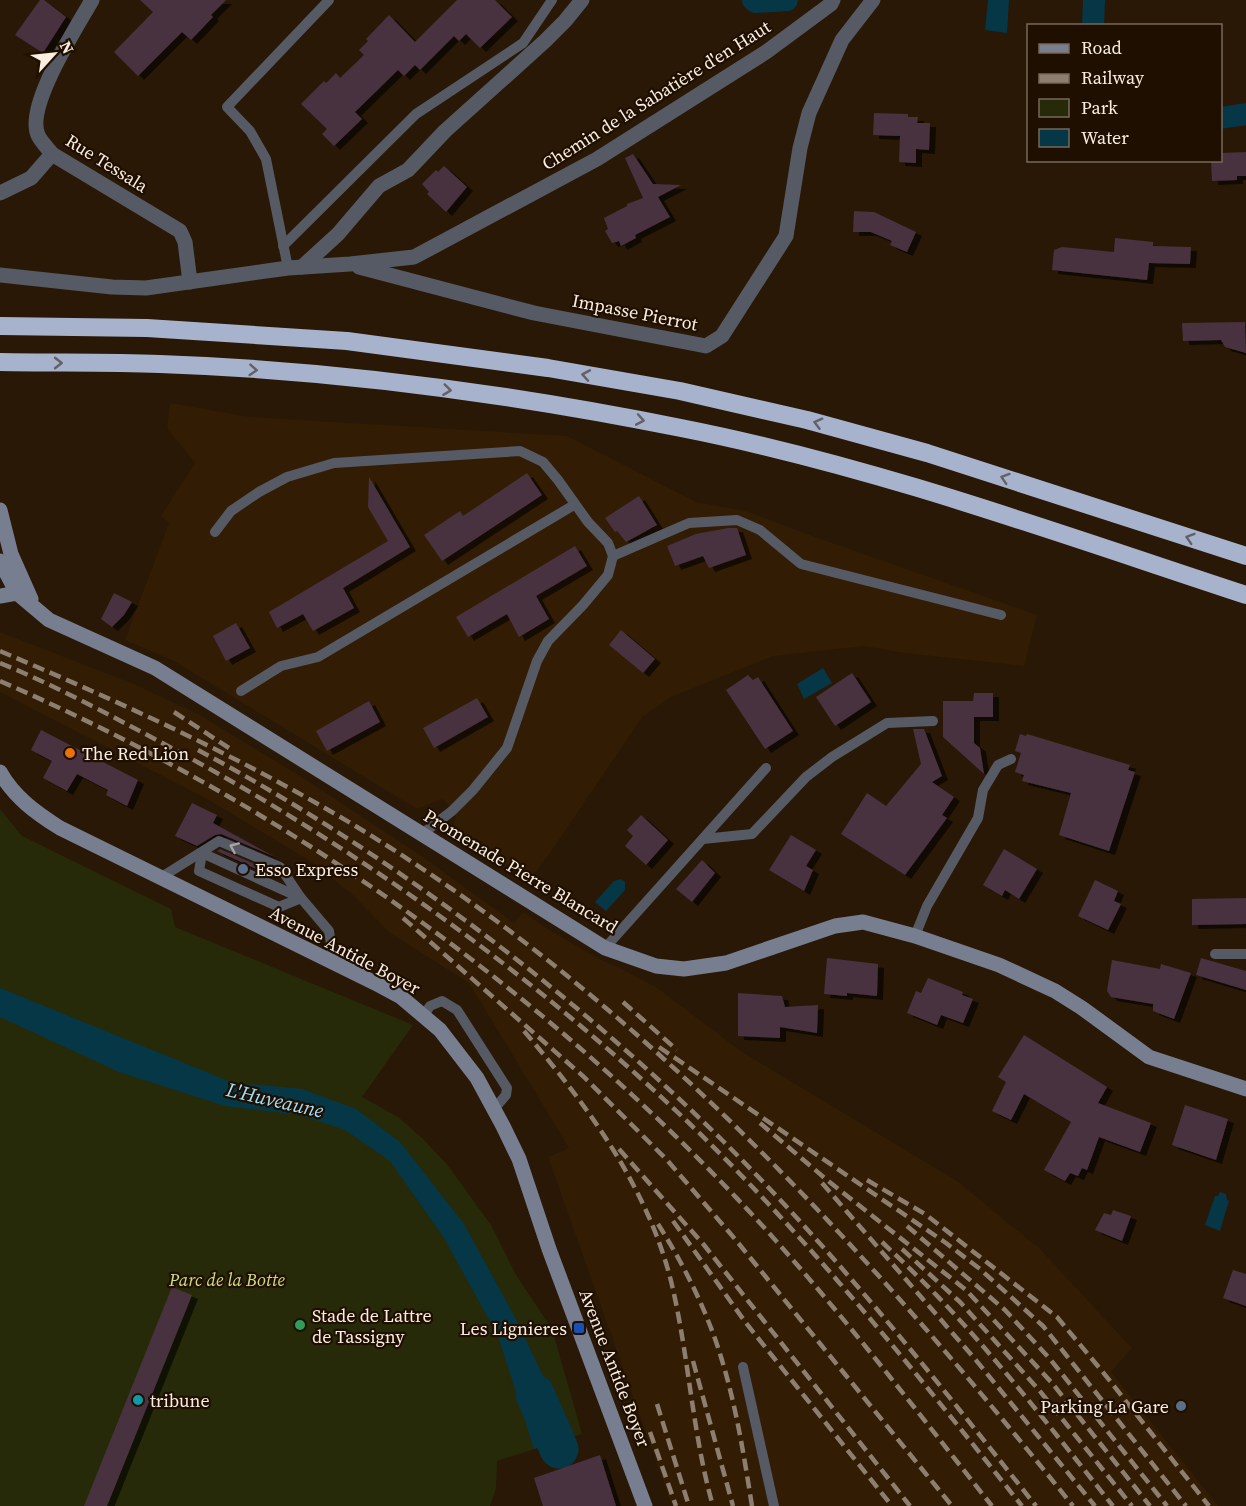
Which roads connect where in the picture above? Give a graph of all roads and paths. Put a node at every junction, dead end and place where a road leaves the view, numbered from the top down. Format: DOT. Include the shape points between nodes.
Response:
graph roads {
  1 [pos="92,0"];
  2 [pos="329,0"];
  3 [pos="552,0"];
  4 [pos="582,0"];
  5 [pos="873,0"];
  6 [pos="832,2"];
  7 [pos="52,154"];
  8 [pos="0,193"];
  9 [pos="283,246"];
  10 [pos="350,264"];
  11 [pos="295,267"];
  12 [pos="0,275"];
  13 [pos="190,282"];
  14 [pos="0,326"];
  15 [pos="0,363"];
  16 [pos="574,505"];
  17 [pos="0,510"];
  18 [pos="215,532"];
  19 [pos="613,556"];
  20 [pos="1246,556"];
  21 [pos="0,561"];
  22 [pos="17,593"];
  23 [pos="1246,595"];
  24 [pos="0,596"];
  25 [pos="38,612"];
  26 [pos="1002,615"];
  27 [pos="241,691"];
  28 [pos="933,722"];
  29 [pos="1011,759"];
  30 [pos="766,768"];
  31 [pos="0,772"];
  32 [pos="422,834"];
  33 [pos="703,839"];
  34 [pos="202,853"];
  35 [pos="160,878"];
  36 [pos="301,898"];
  37 [pos="915,936"];
  38 [pos="605,948"];
  39 [pos="1215,954"];
  40 [pos="1246,954"];
  41 [pos="334,963"];
  42 [pos="424,1015"];
  43 [pos="1246,1089"];
  44 [pos="494,1109"];
  45 [pos="743,1367"];
  46 [pos="645,1506"];
  47 [pos="774,1506"];
  1 -- 7 [label="street, Rue Tessala" via="46,82 38,107 37,134"];
  2 -- 9 [label="lane" via="227,107 250,131 266,159"];
  3 -- 9 [label="lane" via="524,43 416,114"];
  4 -- 11 [label="street" via="545,41 445,131 408,170 379,186 338,234"];
  5 -- 10 [label="street, Impasse Pierrot" via="843,40 809,113 786,236 722,336 706,346 534,313"];
  6 -- 10 [label="street, Chemin de la Sabatière d'en Haut" via="766,52 587,165 414,257"];
  7 -- 8 [label="street" via="31,178"];
  7 -- 13 [label="street, Rue Tessala" via="180,231 187,249"];
  9 -- 11 [label="lane"];
  10 -- 11 [label="street, Chemin de la Sabatière d'en Haut"];
  11 -- 13 [label="street, Chemin de la Sabatière d'en Haut"];
  12 -- 13 [label="street, Chemin de la Sabatière d'en Haut" via="112,287 146,288"];
  20 -- 14 [label="highway, one-way" via="927,453 680,391 548,368 347,341 147,328"];
  15 -- 23 [label="highway, one-way" via="161,364 348,377 543,402 683,428 924,489"];
  16 -- 18 [label="lane" via="543,462 520,451 334,463 287,477 259,492 231,511"];
  16 -- 19 [label="lane" via="608,543"];
  16 -- 27 [label="lane" via="318,657 281,666"];
  17 -- 25 [label="street" via="11,554"];
  19 -- 26 [label="lane" via="689,522 737,520 760,530 801,564"];
  19 -- 32 [label="lane" via="608,575 548,640 507,748 473,790"];
  21 -- 22 [label="street, Promenade Pierre Blancard"];
  22 -- 24 [label="street"];
  22 -- 25 [label="street, Promenade Pierre Blancard"];
  25 -- 32 [label="street, Promenade Pierre Blancard" via="155,668"];
  28 -- 33 [label="lane" via="887,723 806,777 752,834"];
  29 -- 37 [label="lane" via="998,765 983,790 978,818 927,906"];
  30 -- 33 [label="lane"];
  31 -- 35 [label="street, Avenue Antide Boyer" via="15,794 42,817"];
  32 -- 38 [label="street, Promenade Pierre Blancard"];
  33 -- 38 [label="lane"];
  34 -- 35 [label="lane"];
  34 -- 36 [label="lane"];
  36 -- 34 [label="lane, one-way" via="280,867 219,841"];
  34 -- 36 [label="lane" via="199,871 229,885 279,907"];
  35 -- 41 [label="street, Avenue Antide Boyer"];
  36 -- 41 [label="lane" via="329,932"];
  37 -- 38 [label="street, Promenade Pierre Blancard" via="863,922 849,923 726,963 684,969 656,966"];
  37 -- 43 [label="street, Promenade Pierre Blancard" via="999,965 1055,991 1149,1057"];
  39 -- 40 [label="lane"];
  41 -- 42 [label="street, Avenue Antide Boyer" via="400,997"];
  42 -- 44 [label="street, Avenue Antide Boyer" via="452,1043"];
  42 -- 44 [label="lane" via="430,1006 442,1001 457,1010 507,1088"];
  44 -- 46 [label="street, Avenue Antide Boyer" via="519,1160"];
  45 -- 47 [label="lane"];
}
